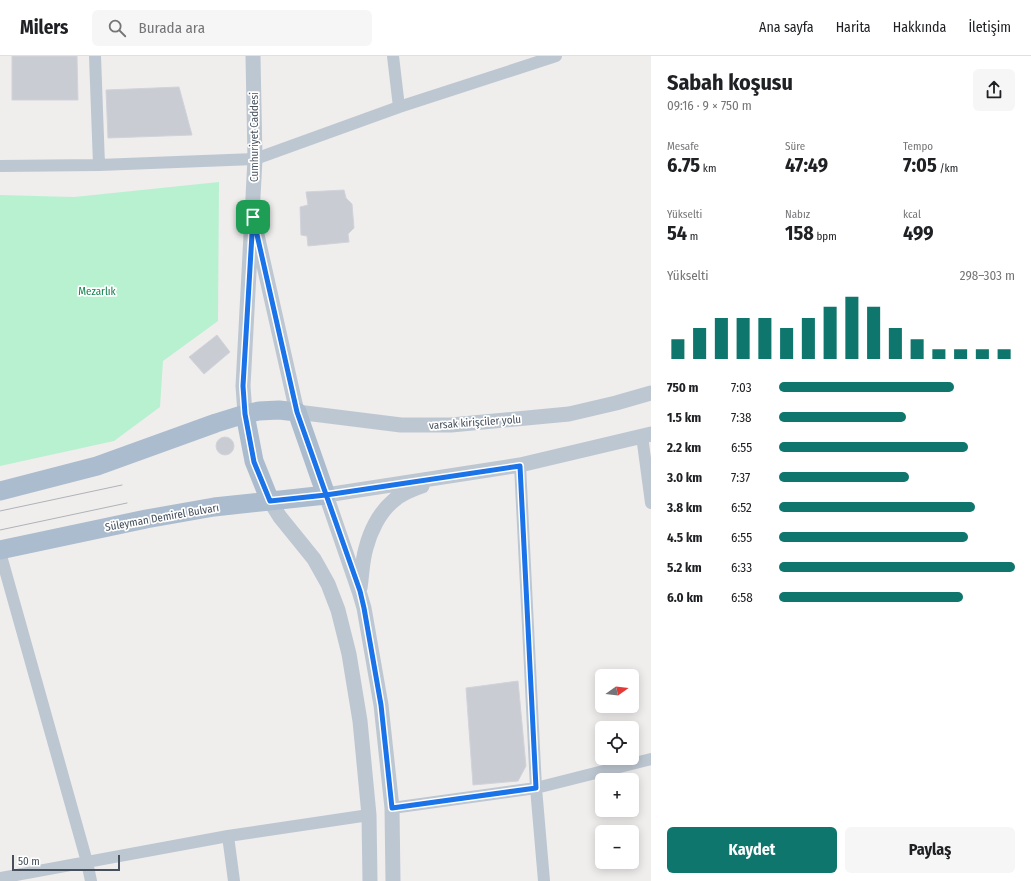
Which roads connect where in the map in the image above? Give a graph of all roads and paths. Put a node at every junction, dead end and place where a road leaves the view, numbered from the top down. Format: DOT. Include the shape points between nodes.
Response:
graph roads {
  1 [pos="95,56"];
  2 [pos="253,56"];
  3 [pos="393,56"];
  4 [pos="556,56"];
  5 [pos="534,60"];
  6 [pos="399,107"];
  7 [pos="255,159"];
  8 [pos="99,165"];
  9 [pos="0,166"];
  10 [pos="253,217"];
  11 [pos="651,393"];
  12 [pos="297,412"];
  13 [pos="245,414"];
  14 [pos="647,435"];
  15 [pos="520,466"];
  16 [pos="439,478"];
  17 [pos="0,491"];
  18 [pos="326,495"];
  19 [pos="270,501"];
  20 [pos="651,503"];
  21 [pos="0,551"];
  22 [pos="360,591"];
  23 [pos="651,759"];
  24 [pos="536,788"];
  25 [pos="392,808"];
  26 [pos="368,815"];
  27 [pos="228,836"];
  28 [pos="87,862"];
  29 [pos="0,878"];
  30 [pos="91,881"];
  31 [pos="234,881"];
  32 [pos="370,881"];
  33 [pos="393,881"];
  34 [pos="544,881"];
  1 -- 8 [label="street"];
  2 -- 7 [label="street, Cumhuriyet Caddesi"];
  3 -- 6 [label="street"];
  4 -- 5 [label="street"];
  5 -- 6 [label="street"];
  6 -- 7 [label="street"];
  7 -- 8 [label="street"];
  7 -- 10 [label="street, Cumhuriyet Caddesi"];
  8 -- 9 [label="street"];
  10 -- 12 [label="street"];
  10 -- 13 [label="street" via="243,386"];
  11 -- 12 [label="street, varsak kirişciler yolu" via="569,414 451,425 401,425"];
  12 -- 13 [label="main road" via="279,410"];
  12 -- 18 [label="main road"];
  13 -- 17 [label="main road" via="97,466"];
  13 -- 19 [label="main road" via="254,462"];
  14 -- 15 [label="street"];
  14 -- 20 [label="street"];
  15 -- 16 [label="street"];
  15 -- 24 [label="street"];
  16 -- 18 [label="street"];
  16 -- 22 [label="street" via="403,494 391,502 383,512 366,548"];
  18 -- 19 [label="main road, Süleyman Demirel Bulvarı"];
  18 -- 22 [label="street"];
  19 -- 21 [label="main road, Süleyman Demirel Bulvarı" via="214,507 154,518"];
  19 -- 26 [label="street" via="314,559 328,584 338,610 349,654 359,714"];
  21 -- 28 [label="street"];
  22 -- 25 [label="street" via="381,705"];
  23 -- 24 [label="street"];
  24 -- 25 [label="street"];
  24 -- 34 [label="street"];
  25 -- 33 [label="street"];
  26 -- 27 [label="street"];
  26 -- 32 [label="street"];
  27 -- 28 [label="street"];
  27 -- 31 [label="street"];
  28 -- 29 [label="street"];
  28 -- 30 [label="street"];
}
